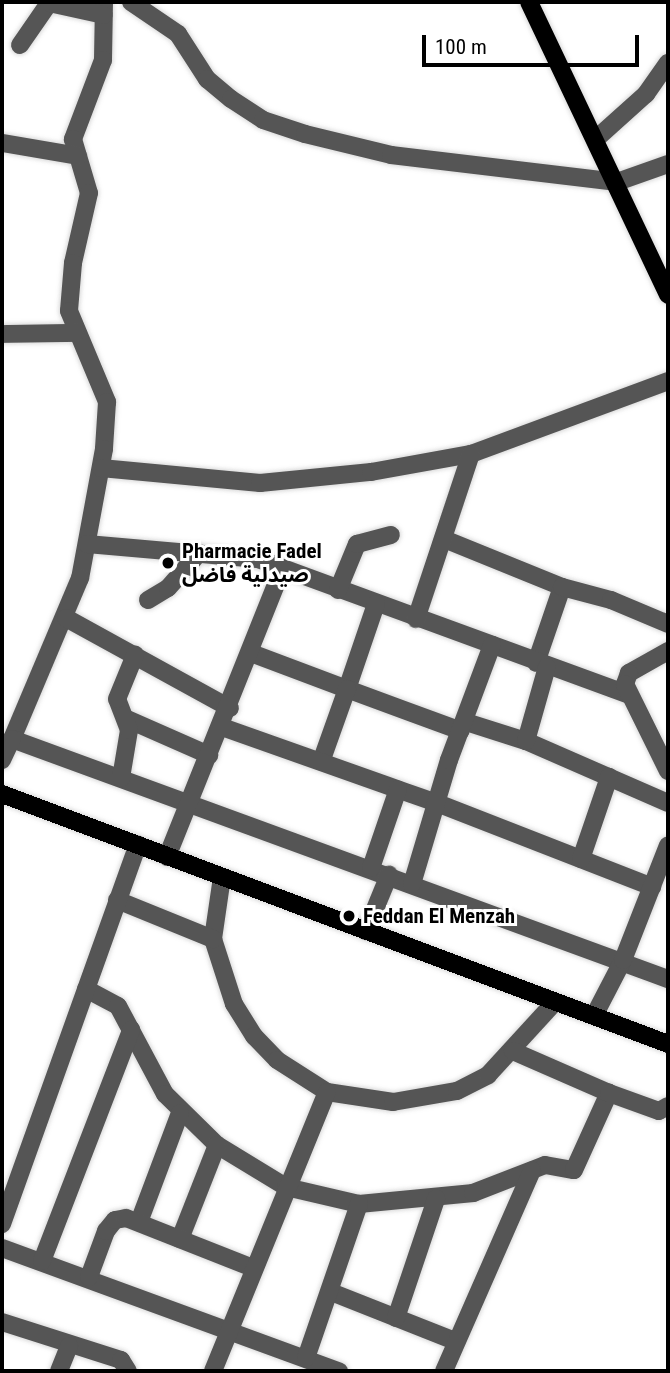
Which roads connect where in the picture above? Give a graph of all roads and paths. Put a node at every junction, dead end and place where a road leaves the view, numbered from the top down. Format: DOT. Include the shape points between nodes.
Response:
graph roads {
  1 [pos="49,2"];
  2 [pos="131,2"];
  3 [pos="529,2"];
  4 [pos="104,8"];
  5 [pos="20,45"];
  6 [pos="668,63"];
  7 [pos="597,138"];
  8 [pos="2,143"];
  9 [pos="78,156"];
  10 [pos="668,164"];
  11 [pos="617,182"];
  12 [pos="668,295"];
  13 [pos="75,333"];
  14 [pos="2,334"];
  15 [pos="668,381"];
  16 [pos="471,453"];
  17 [pos="101,468"];
  18 [pos="391,535"];
  19 [pos="444,539"];
  20 [pos="87,544"];
  21 [pos="199,553"];
  22 [pos="282,569"];
  23 [pos="562,587"];
  24 [pos="338,590"];
  25 [pos="148,600"];
  26 [pos="376,604"];
  27 [pos="66,618"];
  28 [pos="416,620"];
  29 [pos="668,624"];
  30 [pos="492,645"];
  31 [pos="668,651"];
  32 [pos="251,653"];
  33 [pos="135,656"];
  34 [pos="542,665"];
  35 [pos="347,689"];
  36 [pos="629,695"];
  37 [pos="230,708"];
  38 [pos="127,719"];
  39 [pos="463,726"];
  40 [pos="222,727"];
  41 [pos="12,739"];
  42 [pos="526,741"];
  43 [pos="209,755"];
  44 [pos="2,761"];
  45 [pos="321,762"];
  46 [pos="668,771"];
  47 [pos="609,777"];
  48 [pos="121,778"];
  49 [pos="398,789"];
  50 [pos="2,794"];
  51 [pos="188,802"];
  52 [pos="437,803"];
  53 [pos="668,803"];
  54 [pos="138,845"];
  55 [pos="668,845"];
  56 [pos="167,857"];
  57 [pos="581,859"];
  58 [pos="371,868"];
  59 [pos="389,875"];
  60 [pos="222,877"];
  61 [pos="659,882"];
  62 [pos="412,884"];
  63 [pos="117,900"];
  64 [pos="366,931"];
  65 [pos="214,939"];
  66 [pos="623,960"];
  67 [pos="668,979"];
  68 [pos="86,989"];
  69 [pos="555,1002"];
  70 [pos="594,1016"];
  71 [pos="131,1030"];
  72 [pos="668,1044"];
  73 [pos="513,1051"];
  74 [pos="327,1092"];
  75 [pos="609,1093"];
  76 [pos="668,1106"];
  77 [pos="180,1112"];
  78 [pos="217,1145"];
  79 [pos="532,1171"];
  80 [pos="286,1187"];
  81 [pos="436,1199"];
  82 [pos="359,1204"];
  83 [pos="139,1222"];
  84 [pos="2,1224"];
  85 [pos="180,1239"];
  86 [pos="2,1248"];
  87 [pos="42,1261"];
  88 [pos="253,1268"];
  89 [pos="89,1277"];
  90 [pos="331,1292"];
  91 [pos="396,1318"];
  92 [pos="2,1322"];
  93 [pos="229,1329"];
  94 [pos="455,1341"];
  95 [pos="69,1346"];
  96 [pos="306,1359"];
  97 [pos="59,1371"];
  98 [pos="128,1371"];
  99 [pos="213,1371"];
  100 [pos="339,1371"];
  101 [pos="444,1371"];
  1 -- 4 [label="street"];
  1 -- 5 [label="street"];
  2 -- 11 [label="street" via="178,34 207,79 263,120 391,155"];
  3 -- 7 [label="main road"];
  4 -- 9 [label="street" via="103,60 74,133"];
  6 -- 7 [label="street" via="646,94"];
  7 -- 11 [label="main road"];
  8 -- 9 [label="street"];
  9 -- 13 [label="street" via="89,192 69,284"];
  10 -- 11 [label="street"];
  11 -- 12 [label="main road"];
  13 -- 14 [label="street"];
  13 -- 17 [label="street" via="107,402"];
  15 -- 16 [label="street"];
  16 -- 17 [label="street" via="371,472 260,483"];
  16 -- 19 [label="street"];
  17 -- 20 [label="street"];
  18 -- 24 [label="street" via="357,544"];
  19 -- 23 [label="street"];
  19 -- 28 [label="street"];
  20 -- 21 [label="street"];
  20 -- 27 [label="street"];
  21 -- 22 [label="street" via="258,559"];
  21 -- 25 [label="street" via="179,578"];
  22 -- 24 [label="street"];
  22 -- 32 [label="street"];
  23 -- 29 [label="street"];
  23 -- 34 [label="street"];
  24 -- 26 [label="street"];
  26 -- 28 [label="street"];
  26 -- 35 [label="street"];
  27 -- 33 [label="street"];
  27 -- 41 [label="street"];
  28 -- 30 [label="street"];
  30 -- 34 [label="street"];
  30 -- 39 [label="street"];
  31 -- 36 [label="street" via="629,673 625,684"];
  32 -- 35 [label="street"];
  32 -- 37 [label="street"];
  33 -- 37 [label="street"];
  33 -- 38 [label="street" via="117,699"];
  34 -- 36 [label="street"];
  34 -- 42 [label="street"];
  35 -- 39 [label="street"];
  35 -- 45 [label="street"];
  36 -- 46 [label="street"];
  37 -- 40 [label="street"];
  38 -- 43 [label="street"];
  38 -- 48 [label="street"];
  39 -- 42 [label="street"];
  39 -- 52 [label="street"];
  40 -- 43 [label="street"];
  40 -- 45 [label="street"];
  41 -- 44 [label="street"];
  41 -- 48 [label="street"];
  42 -- 47 [label="street"];
  43 -- 51 [label="street"];
  45 -- 49 [label="street"];
  47 -- 53 [label="street"];
  47 -- 57 [label="street"];
  48 -- 51 [label="street"];
  49 -- 52 [label="street"];
  49 -- 58 [label="street"];
  50 -- 54 [label="main road"];
  51 -- 56 [label="street"];
  51 -- 58 [label="street"];
  52 -- 57 [label="street"];
  52 -- 62 [label="street"];
  54 -- 56 [label="main road"];
  54 -- 63 [label="street"];
  55 -- 61 [label="street"];
  56 -- 60 [label="main road"];
  57 -- 61 [label="street"];
  58 -- 59 [label="street"];
  59 -- 62 [label="street"];
  59 -- 64 [label="street"];
  60 -- 64 [label="main road"];
  60 -- 65 [label="street"];
  61 -- 66 [label="street"];
  62 -- 66 [label="street"];
  63 -- 65 [label="street"];
  63 -- 68 [label="street"];
  64 -- 69 [label="main road"];
  65 -- 74 [label="street" via="234,1004 254,1036 277,1060"];
  66 -- 67 [label="street"];
  66 -- 70 [label="street"];
  68 -- 71 [label="street" via="111,999"];
  68 -- 84 [label="street"];
  69 -- 70 [label="main road"];
  69 -- 73 [label="street"];
  70 -- 72 [label="main road"];
  71 -- 77 [label="street" via="147,1065"];
  71 -- 87 [label="street"];
  73 -- 74 [label="street" via="488,1075 457,1091 421,1100 365,1100"];
  73 -- 75 [label="street"];
  74 -- 80 [label="street"];
  75 -- 76 [label="street" via="659,1111"];
  75 -- 79 [label="street" via="574,1170 545,1166"];
  77 -- 78 [label="street"];
  77 -- 83 [label="street"];
  78 -- 80 [label="street"];
  78 -- 85 [label="street"];
  79 -- 81 [label="street" via="472,1194"];
  79 -- 94 [label="street"];
  80 -- 82 [label="street"];
  80 -- 88 [label="street"];
  81 -- 82 [label="street"];
  81 -- 91 [label="street"];
  82 -- 90 [label="street"];
  83 -- 85 [label="street"];
  83 -- 89 [label="street" via="120,1218 110,1224"];
  85 -- 88 [label="street"];
  86 -- 87 [label="street"];
  87 -- 89 [label="street"];
  88 -- 93 [label="street"];
  89 -- 93 [label="street"];
  90 -- 91 [label="street"];
  90 -- 96 [label="street"];
  91 -- 94 [label="street"];
  92 -- 95 [label="street"];
  93 -- 96 [label="street"];
  93 -- 99 [label="street"];
  94 -- 101 [label="street"];
  95 -- 97 [label="street"];
  95 -- 98 [label="street" via="121,1360"];
  96 -- 100 [label="street"];
}
